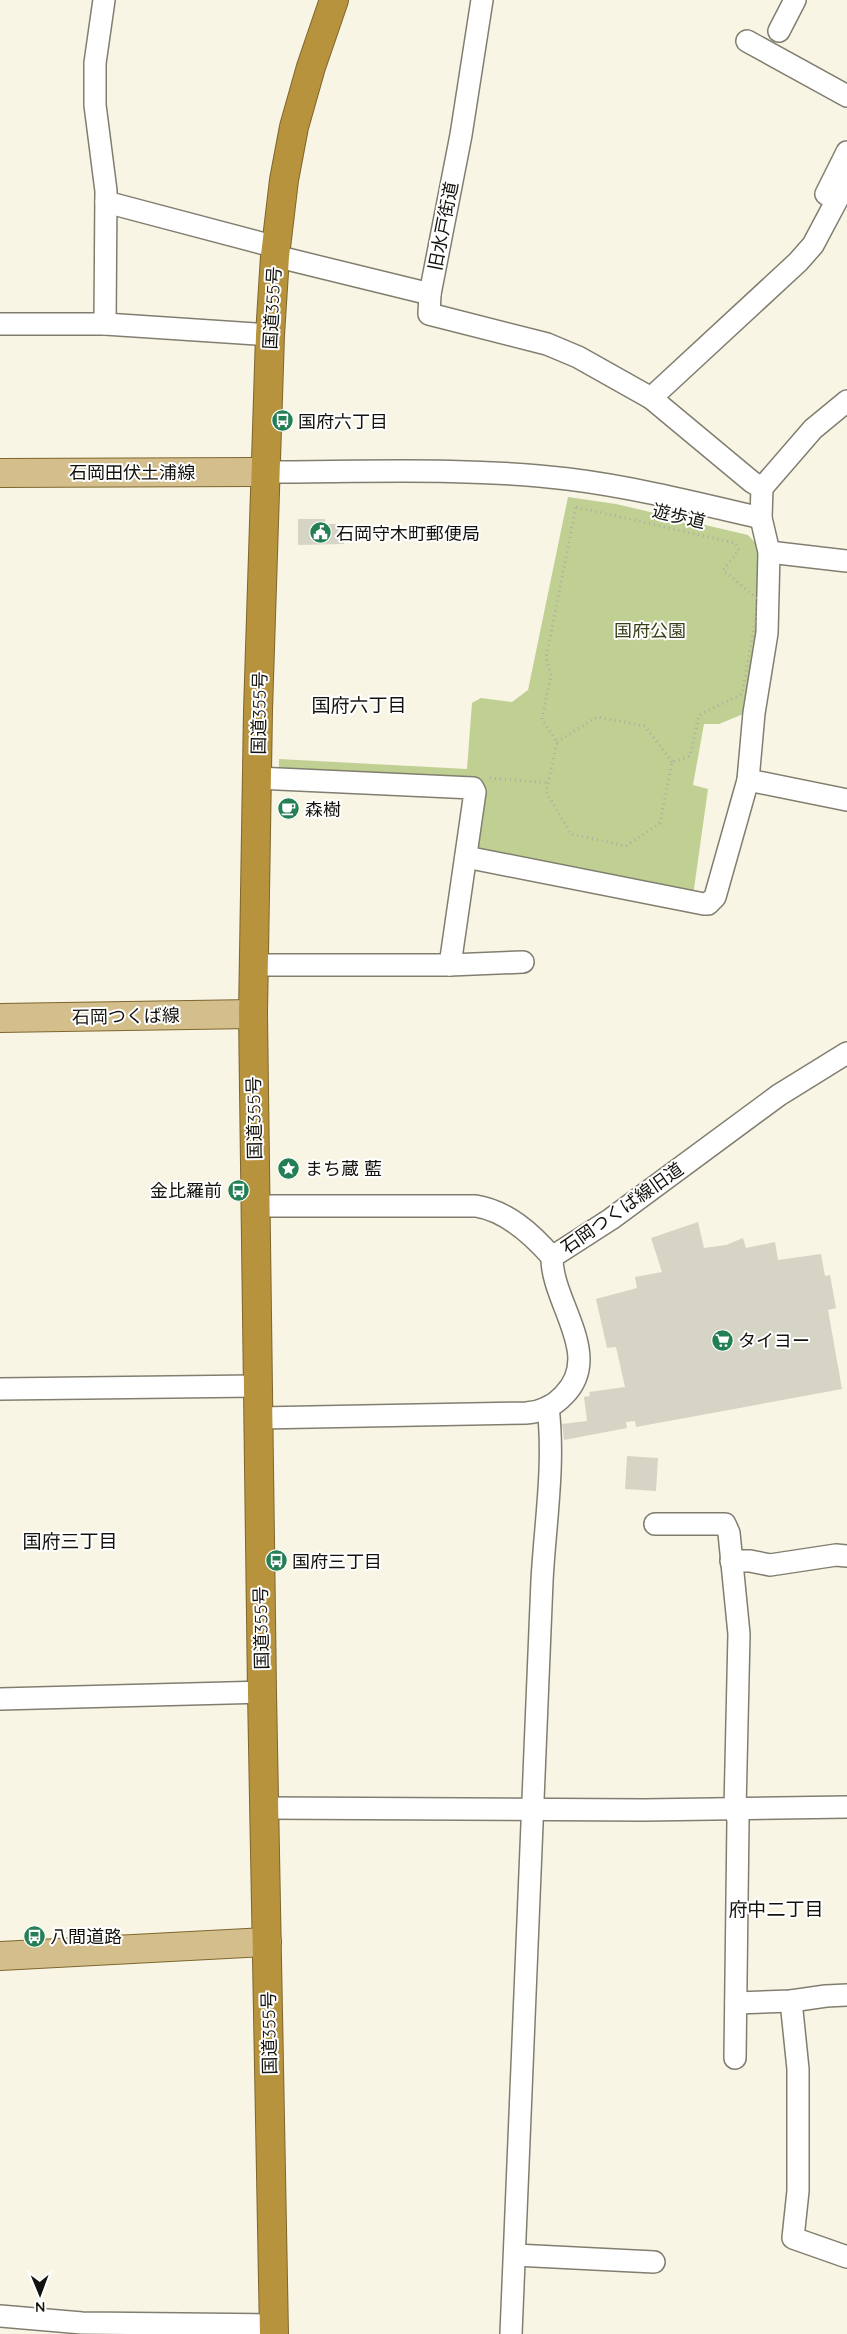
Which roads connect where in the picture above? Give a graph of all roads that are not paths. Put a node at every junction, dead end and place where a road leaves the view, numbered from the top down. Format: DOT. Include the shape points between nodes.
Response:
graph roads {
  1 [pos="104,0"];
  2 [pos="334,0"];
  3 [pos="482,0"];
  4 [pos="795,0"];
  5 [pos="779,30"];
  6 [pos="747,41"];
  7 [pos="847,96"];
  8 [pos="847,152"];
  9 [pos="847,181"];
  10 [pos="106,202"];
  11 [pos="276,252"];
  12 [pos="788,272"];
  13 [pos="430,294"];
  14 [pos="0,324"];
  15 [pos="105,324"];
  16 [pos="270,335"];
  17 [pos="651,398"];
  18 [pos="846,404"];
  19 [pos="265,472"];
  20 [pos="0,473"];
  21 [pos="762,488"];
  22 [pos="761,518"];
  23 [pos="769,552"];
  24 [pos="847,561"];
  25 [pos="257,778"];
  26 [pos="748,780"];
  27 [pos="847,800"];
  28 [pos="466,857"];
  29 [pos="523,962"];
  30 [pos="253,965"];
  31 [pos="450,965"];
  32 [pos="253,1014"];
  33 [pos="0,1018"];
  34 [pos="847,1052"];
  35 [pos="256,1206"];
  36 [pos="552,1257"];
  37 [pos="259,1386"];
  38 [pos="0,1389"];
  39 [pos="548,1407"];
  40 [pos="259,1418"];
  41 [pos="655,1524"];
  42 [pos="847,1556"];
  43 [pos="731,1561"];
  44 [pos="262,1692"];
  45 [pos="0,1699"];
  46 [pos="847,1807"];
  47 [pos="264,1808"];
  48 [pos="532,1808"];
  49 [pos="735,1809"];
  50 [pos="267,1942"];
  51 [pos="0,1956"];
  52 [pos="847,1995"];
  53 [pos="791,2001"];
  54 [pos="736,2003"];
  55 [pos="735,2058"];
  56 [pos="515,2255"];
  57 [pos="847,2258"];
  58 [pos="654,2262"];
  59 [pos="0,2316"];
  60 [pos="274,2329"];
  61 [pos="511,2334"];
  1 -- 10 [label="street" via="95,63"];
  2 -- 11 [label="highway, 国道355号" via="294,127"];
  3 -- 13 [label="street, 旧水戸街道" via="461,135"];
  4 -- 5 [label="street"];
  6 -- 7 [label="street"];
  8 -- 12 [label="street" via="791,259"];
  9 -- 12 [label="street" via="813,245"];
  10 -- 11 [label="street, 旧水戸街道"];
  10 -- 15 [label="street"];
  11 -- 13 [label="street, 旧水戸街道"];
  11 -- 16 [label="highway, 国道355号"];
  12 -- 17 [label="street" via="683,365"];
  13 -- 17 [label="street" via="429,314 547,344 578,357"];
  14 -- 15 [label="street"];
  15 -- 16 [label="street"];
  16 -- 19 [label="highway, 国道355号"];
  17 -- 21 [label="street"];
  18 -- 21 [label="street" via="812,429"];
  19 -- 20 [label="main road, 石岡田伏土浦線"];
  19 -- 22 [label="street" via="422,470 559,478 633,489"];
  19 -- 25 [label="highway, 国道355号"];
  21 -- 22 [label="street"];
  22 -- 23 [label="street"];
  23 -- 24 [label="street"];
  23 -- 26 [label="street" via="767,633 754,713"];
  25 -- 28 [label="street" via="473,788"];
  25 -- 30 [label="highway, 国道355号"];
  26 -- 27 [label="street"];
  26 -- 28 [label="street" via="715,897 708,904"];
  28 -- 31 [label="street"];
  29 -- 31 [label="street"];
  30 -- 31 [label="street"];
  30 -- 32 [label="highway, 国道355号"];
  32 -- 33 [label="main road, 石岡つくば線"];
  32 -- 35 [label="highway, 国道355号"];
  34 -- 36 [label="street, 石岡つくば線旧道" via="779,1095 611,1219"];
  35 -- 36 [label="street" via="476,1206 492,1209 533,1236"];
  35 -- 37 [label="highway, 国道355号"];
  36 -- 39 [label="street, 石岡つくば線旧道" via="552,1269 572,1328 580,1364 574,1384 559,1401"];
  37 -- 38 [label="street"];
  37 -- 40 [label="highway, 国道355号"];
  39 -- 40 [label="street, 石岡つくば線旧道" via="526,1413"];
  39 -- 48 [label="street" via="550,1469"];
  40 -- 44 [label="highway, 国道355号"];
  41 -- 43 [label="street" via="724,1524 729,1533"];
  42 -- 43 [label="street" via="770,1565"];
  43 -- 49 [label="street" via="739,1634"];
  44 -- 45 [label="street"];
  44 -- 47 [label="highway, 国道355号"];
  46 -- 49 [label="street"];
  47 -- 48 [label="street"];
  47 -- 50 [label="highway, 国道355号"];
  48 -- 49 [label="street"];
  48 -- 56 [label="street"];
  49 -- 54 [label="street" via="738,1820"];
  50 -- 51 [label="main road"];
  50 -- 60 [label="highway, 国道355号"];
  52 -- 53 [label="street"];
  53 -- 54 [label="street"];
  53 -- 57 [label="street" via="798,2069 798,2191 793,2238"];
  54 -- 55 [label="street"];
  56 -- 58 [label="street"];
  56 -- 61 [label="street"];
  59 -- 60 [label="street" via="82,2323"];
}
